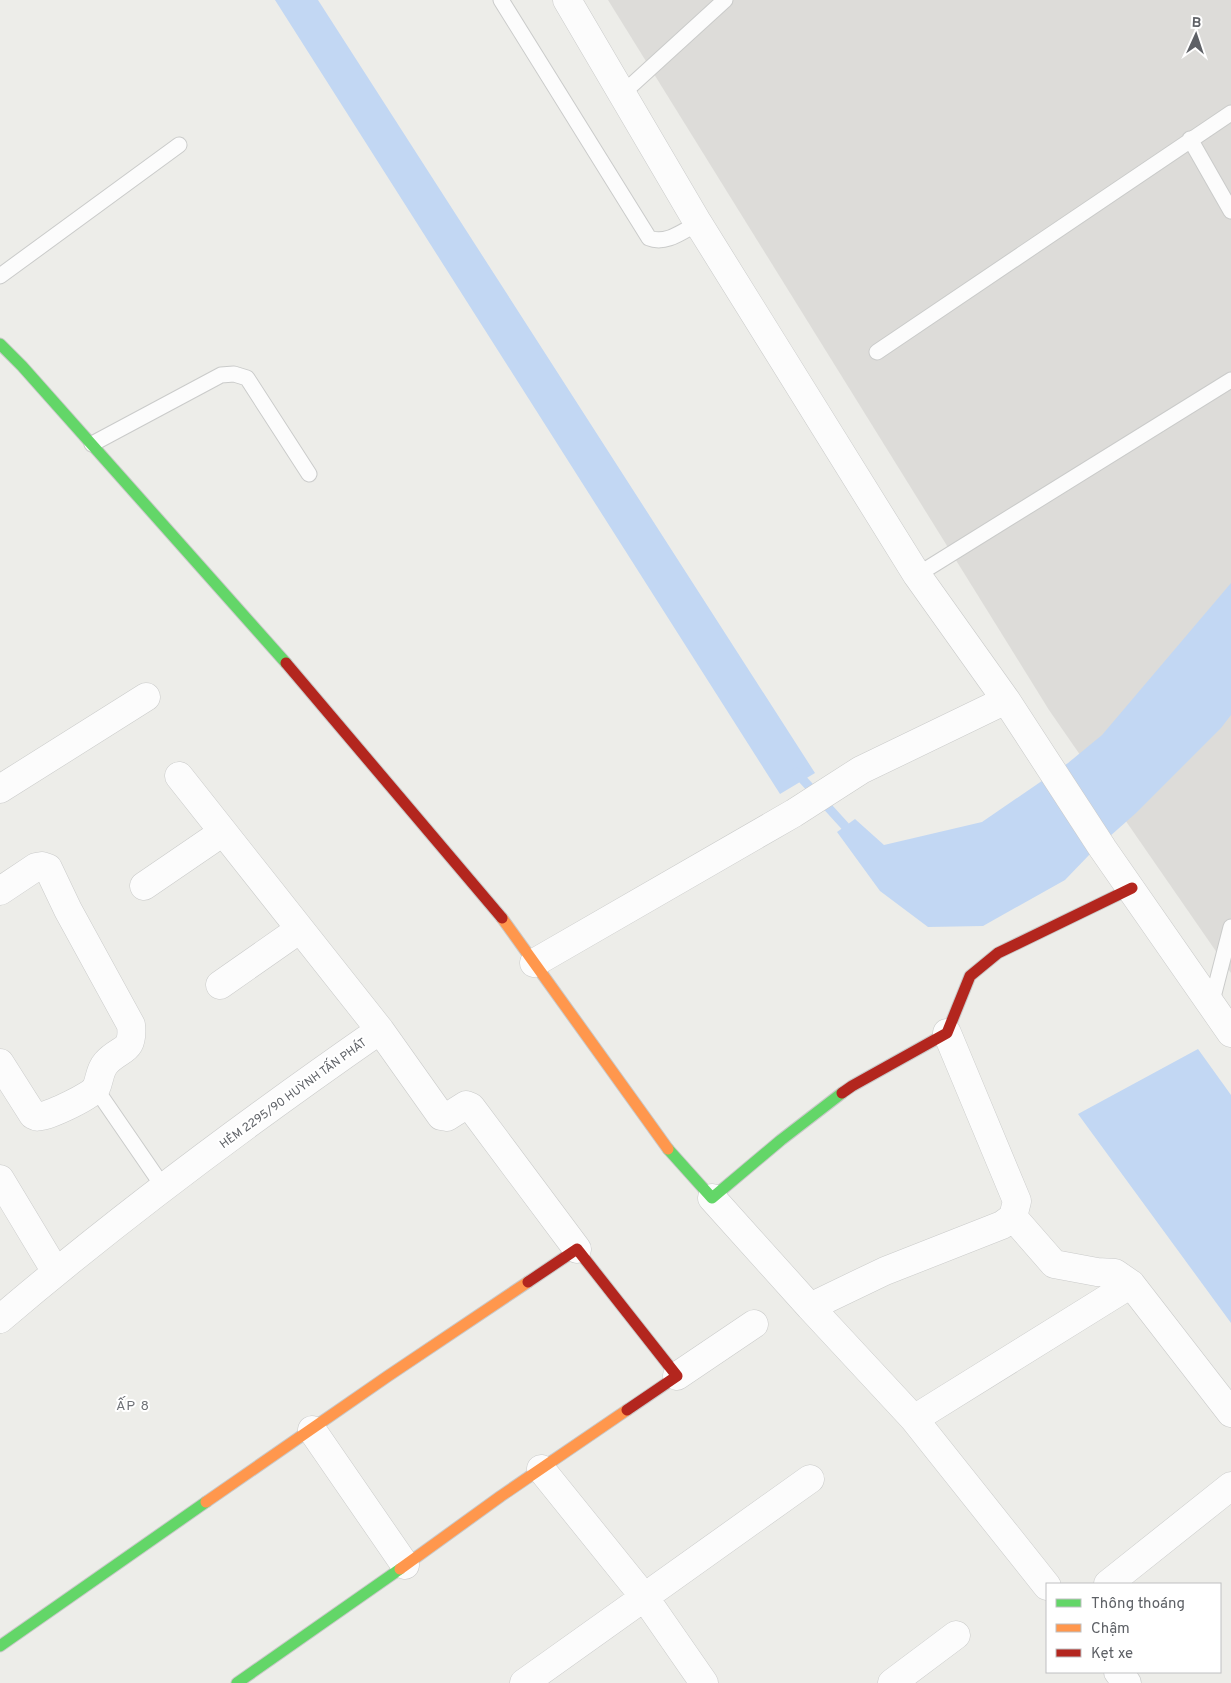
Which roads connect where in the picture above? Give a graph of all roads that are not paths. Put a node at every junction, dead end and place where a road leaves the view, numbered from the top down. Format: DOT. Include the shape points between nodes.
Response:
graph roads {
  1 [pos="501,0"];
  2 [pos="566,0"];
  3 [pos="725,0"];
  4 [pos="623,93"];
  5 [pos="1231,113"];
  6 [pos="1190,139"];
  7 [pos="179,145"];
  8 [pos="1231,211"];
  9 [pos="698,223"];
  10 [pos="0,276"];
  11 [pos="0,344"];
  12 [pos="877,352"];
  13 [pos="1231,380"];
  14 [pos="92,444"];
  15 [pos="308,474"];
  16 [pos="917,575"];
  17 [pos="146,697"];
  18 [pos="1006,700"];
  19 [pos="179,776"];
  20 [pos="0,789"];
  21 [pos="223,832"];
  22 [pos="144,886"];
  23 [pos="1132,888"];
  24 [pos="0,891"];
  25 [pos="1231,927"];
  26 [pos="300,929"];
  27 [pos="534,963"];
  28 [pos="220,984"];
  29 [pos="1211,1005"];
  30 [pos="380,1030"];
  31 [pos="1231,1033"];
  32 [pos="946,1034"];
  33 [pos="0,1063"];
  34 [pos="96,1090"];
  35 [pos="0,1179"];
  36 [pos="164,1188"];
  37 [pos="712,1198"];
  38 [pos="1013,1217"];
  39 [pos="577,1249"];
  40 [pos="56,1272"];
  41 [pos="1131,1284"];
  42 [pos="810,1307"];
  43 [pos="0,1319"];
  44 [pos="754,1324"];
  45 [pos="677,1376"];
  46 [pos="1231,1414"];
  47 [pos="914,1419"];
  48 [pos="312,1430"];
  49 [pos="541,1469"];
  50 [pos="810,1479"];
  51 [pos="1231,1486"];
  52 [pos="405,1565"];
  53 [pos="1109,1583"];
  54 [pos="1046,1585"];
  55 [pos="645,1598"];
  56 [pos="956,1634"];
  57 [pos="0,1646"];
  58 [pos="1119,1673"];
  59 [pos="552,1675"];
  60 [pos="237,1683"];
  61 [pos="524,1683"];
  62 [pos="704,1683"];
  63 [pos="892,1683"];
  64 [pos="1127,1683"];
  1 -- 9 [label="lane" via="649,238 665,241"];
  2 -- 4 [label="street"];
  3 -- 4 [label="lane"];
  4 -- 9 [label="street"];
  5 -- 6 [label="lane"];
  6 -- 8 [label="lane"];
  6 -- 12 [label="lane"];
  7 -- 10 [label="lane"];
  9 -- 16 [label="street"];
  11 -- 14 [label="street"];
  13 -- 16 [label="lane"];
  14 -- 15 [label="lane" via="221,375 234,374 247,378"];
  14 -- 27 [label="street" via="262,634 506,923"];
  16 -- 18 [label="street"];
  17 -- 20 [label="street"];
  18 -- 23 [label="street"];
  18 -- 27 [label="street" via="861,770 794,814"];
  19 -- 21 [label="street, HẺM 2295/90 HUỲNH TẤN PHÁT"];
  21 -- 22 [label="street"];
  21 -- 26 [label="street, HẺM 2295/90 HUỲNH TẤN PHÁT"];
  23 -- 29 [label="street"];
  23 -- 32 [label="street" via="998,953 970,976"];
  24 -- 34 [label="street" via="36,867 48,868 131,1025 132,1036 128,1046 106,1062 100,1071"];
  25 -- 29 [label="lane"];
  26 -- 28 [label="street"];
  26 -- 30 [label="street, HẺM 2295/90 HUỲNH TẤN PHÁT"];
  27 -- 37 [label="street" via="667,1148"];
  29 -- 31 [label="street"];
  30 -- 36 [label="street, HẺM 2295/90 HUỲNH TẤN PHÁT" via="278,1101"];
  30 -- 39 [label="street" via="441,1116 447,1117 466,1105 471,1107"];
  32 -- 37 [label="street" via="852,1086"];
  32 -- 38 [label="street" via="1017,1200"];
  33 -- 34 [label="street" via="37,1117 90,1096"];
  34 -- 36 [label="lane"];
  35 -- 40 [label="street"];
  36 -- 40 [label="street, HẺM 2295/90 HUỲNH TẤN PHÁT"];
  37 -- 42 [label="street"];
  38 -- 41 [label="street" via="1054,1264 1115,1273"];
  38 -- 42 [label="street" via="1002,1225 885,1271"];
  39 -- 45 [label="street"];
  39 -- 48 [label="street"];
  40 -- 43 [label="street, HẺM 2295/90 HUỲNH TẤN PHÁT"];
  41 -- 46 [label="street"];
  41 -- 47 [label="street"];
  42 -- 47 [label="street"];
  44 -- 45 [label="street"];
  45 -- 49 [label="street"];
  47 -- 54 [label="street"];
  48 -- 52 [label="street"];
  48 -- 57 [label="street"];
  49 -- 52 [label="street"];
  49 -- 55 [label="street"];
  50 -- 55 [label="street"];
  51 -- 53 [label="street"];
  52 -- 60 [label="street"];
  55 -- 59 [label="street"];
  55 -- 62 [label="street"];
  56 -- 63 [label="street"];
  58 -- 64 [label="street"];
  59 -- 61 [label="street"];
}
